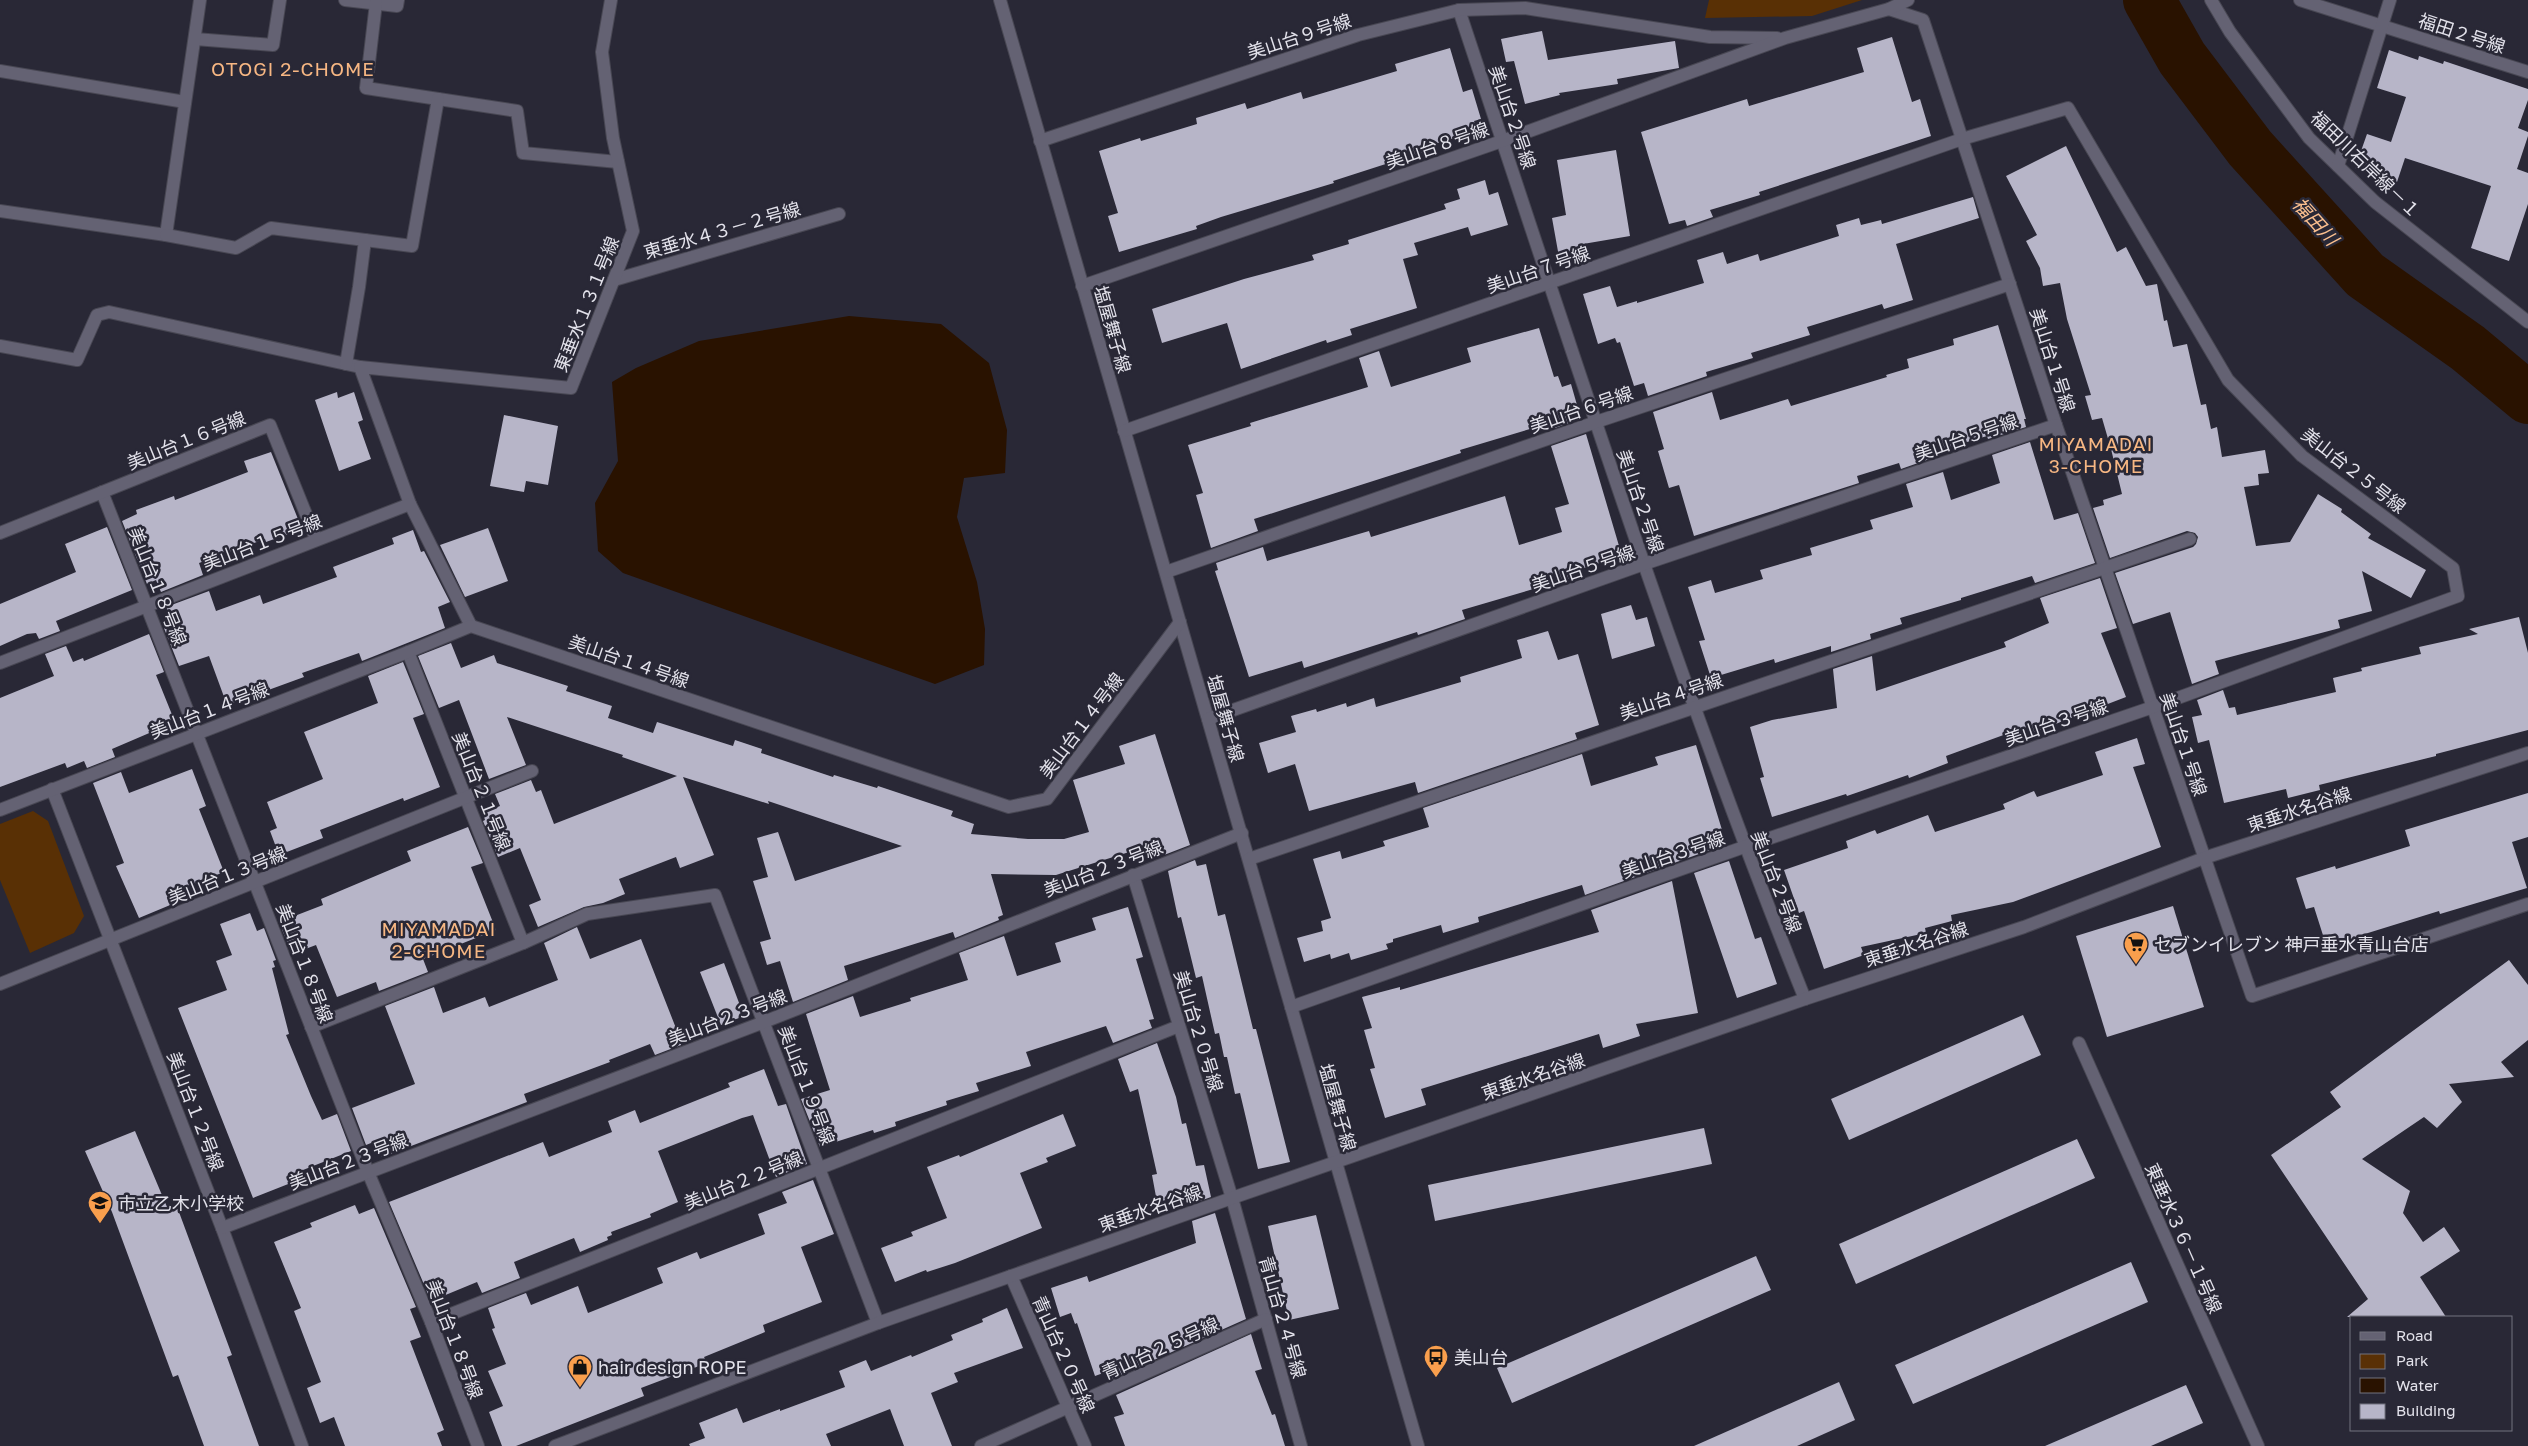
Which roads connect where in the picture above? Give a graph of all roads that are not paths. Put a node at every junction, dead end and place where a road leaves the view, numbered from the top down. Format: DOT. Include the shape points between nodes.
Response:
graph roads {
  1 [pos="200,0"];
  2 [pos="280,0"];
  3 [pos="345,0"];
  4 [pos="398,0"];
  5 [pos="611,0"];
  6 [pos="1000,0"];
  7 [pos="1908,0"];
  8 [pos="2211,0"];
  9 [pos="2300,0"];
  10 [pos="2390,0"];
  11 [pos="376,3"];
  12 [pos="1889,9"];
  13 [pos="1459,10"];
  14 [pos="2382,26"];
  15 [pos="1785,38"];
  16 [pos="194,39"];
  17 [pos="0,71"];
  18 [pos="2528,72"];
  19 [pos="438,99"];
  20 [pos="185,102"];
  21 [pos="1962,139"];
  22 [pos="1502,141"];
  23 [pos="1040,142"];
  24 [pos="618,162"];
  25 [pos="2338,166"];
  26 [pos="0,211"];
  27 [pos="839,214"];
  28 [pos="166,234"];
  29 [pos="365,240"];
  30 [pos="614,280"];
  31 [pos="1550,284"];
  32 [pos="2010,284"];
  33 [pos="1082,286"];
  34 [pos="2528,322"];
  35 [pos="0,346"];
  36 [pos="346,364"];
  37 [pos="360,367"];
  38 [pos="1596,422"];
  39 [pos="2056,425"];
  40 [pos="1124,431"];
  41 [pos="102,492"];
  42 [pos="410,504"];
  43 [pos="0,533"];
  44 [pos="316,539"];
  45 [pos="2190,539"];
  46 [pos="1644,564"];
  47 [pos="2105,567"];
  48 [pos="1166,572"];
  49 [pos="146,606"];
  50 [pos="1180,622"];
  51 [pos="471,626"];
  52 [pos="408,652"];
  53 [pos="0,663"];
  54 [pos="1694,706"];
  55 [pos="2153,708"];
  56 [pos="1208,719"];
  57 [pos="197,734"];
  58 [pos="2528,753"];
  59 [pos="532,771"];
  60 [pos="52,789"];
  61 [pos="466,797"];
  62 [pos="0,810"];
  63 [pos="1242,833"];
  64 [pos="1744,848"];
  65 [pos="2204,858"];
  66 [pos="1249,859"];
  67 [pos="1133,875"];
  68 [pos="255,883"];
  69 [pos="2528,904"];
  70 [pos="111,941"];
  71 [pos="523,943"];
  72 [pos="0,984"];
  73 [pos="1805,999"];
  74 [pos="1291,1007"];
  75 [pos="764,1022"];
  76 [pos="1179,1026"];
  77 [pos="311,1027"];
  78 [pos="2079,1043"];
  79 [pos="1336,1164"];
  80 [pos="819,1168"];
  81 [pos="368,1172"];
  82 [pos="1232,1198"];
  83 [pos="222,1228"];
  84 [pos="1012,1276"];
  85 [pos="1266,1319"];
  86 [pos="431,1322"];
  87 [pos="878,1323"];
  88 [pos="1069,1408"];
  89 [pos="302,1446"];
  90 [pos="478,1446"];
  91 [pos="555,1446"];
  92 [pos="981,1446"];
  93 [pos="1085,1446"];
  94 [pos="1301,1446"];
  95 [pos="1418,1446"];
  96 [pos="2258,1446"];
  1 -- 16 [label="street"];
  2 -- 16 [label="street" via="273,45"];
  3 -- 11 [label="street"];
  4 -- 11 [label="street" via="398,6"];
  5 -- 24 [label="street, 東垂水１３１号線" via="602,52"];
  6 -- 23 [label="street, 塩屋舞子線"];
  7 -- 12 [label="street, 美山台８号線"];
  8 -- 25 [label="street, 福田川右岸線－１" via="2230,32 2309,138"];
  9 -- 14 [label="street, 福田２号線"];
  10 -- 14 [label="street"];
  11 -- 19 [label="street" via="366,88"];
  12 -- 15 [label="street, 美山台８号線"];
  12 -- 21 [label="street, 美山台１号線" via="1923,20"];
  13 -- 15 [label="street, 美山台９号線" via="1525,8 1710,37"];
  13 -- 22 [label="street, 美山台２号線"];
  13 -- 23 [label="street, 美山台９号線" via="1358,34"];
  14 -- 18 [label="street, 福田２号線"];
  14 -- 25 [label="street"];
  15 -- 22 [label="street, 美山台８号線"];
  16 -- 20 [label="street"];
  17 -- 20 [label="street"];
  19 -- 24 [label="street" via="517,111 523,153"];
  19 -- 29 [label="street" via="412,246"];
  20 -- 28 [label="street"];
  21 -- 31 [label="street, 美山台７号線"];
  21 -- 32 [label="street, 美山台１号線"];
  21 -- 55 [label="street, 美山台２５号線" via="2068,108 2228,380 2302,456 2453,568 2458,596"];
  22 -- 31 [label="street, 美山台２号線"];
  22 -- 33 [label="street, 美山台８号線"];
  23 -- 33 [label="street, 塩屋舞子線"];
  24 -- 30 [label="street, 東垂水１３１号線" via="633,231"];
  25 -- 34 [label="street, 福田川右岸線－１" via="2375,202"];
  26 -- 28 [label="street"];
  27 -- 30 [label="street, 東垂水４３－２号線"];
  28 -- 29 [label="street" via="236,248 271,228"];
  29 -- 36 [label="street"];
  30 -- 37 [label="street, 東垂水１３１号線" via="571,388"];
  31 -- 38 [label="street, 美山台２号線"];
  31 -- 40 [label="street, 美山台７号線"];
  32 -- 38 [label="street, 美山台６号線"];
  32 -- 39 [label="street, 美山台１号線"];
  33 -- 40 [label="street, 塩屋舞子線"];
  35 -- 36 [label="street" via="78,360 97,315 109,312"];
  36 -- 37 [label="street"];
  37 -- 42 [label="street"];
  38 -- 46 [label="street, 美山台２号線"];
  38 -- 48 [label="street, 美山台６号線"];
  39 -- 46 [label="street, 美山台５号線"];
  39 -- 47 [label="street, 美山台１号線"];
  40 -- 48 [label="street, 塩屋舞子線"];
  41 -- 43 [label="street, 美山台１６号線"];
  41 -- 44 [label="street, 美山台１６号線" via="270,425"];
  41 -- 49 [label="street, 美山台１８号線"];
  42 -- 44 [label="street, 美山台１５号線"];
  42 -- 51 [label="street"];
  44 -- 49 [label="street, 美山台１５号線"];
  45 -- 47 [label="street, 美山台４号線"];
  46 -- 54 [label="street, 美山台２号線"];
  46 -- 56 [label="street, 美山台５号線"];
  47 -- 54 [label="street, 美山台４号線"];
  47 -- 55 [label="street, 美山台１号線"];
  48 -- 50 [label="street, 塩屋舞子線"];
  49 -- 53 [label="street, 美山台１５号線"];
  49 -- 57 [label="street, 美山台１８号線"];
  50 -- 51 [label="street, 美山台１４号線" via="1047,798 1009,807"];
  50 -- 56 [label="street, 塩屋舞子線"];
  51 -- 52 [label="street, 美山台１４号線"];
  52 -- 57 [label="street, 美山台１４号線"];
  52 -- 61 [label="street, 美山台２１号線"];
  54 -- 64 [label="street, 美山台２号線"];
  54 -- 66 [label="street, 美山台４号線"];
  55 -- 64 [label="street, 美山台３号線"];
  55 -- 65 [label="street, 美山台１号線"];
  56 -- 63 [label="street, 塩屋舞子線"];
  57 -- 60 [label="street, 美山台１４号線"];
  57 -- 68 [label="street, 美山台１８号線"];
  58 -- 65 [label="street, 東垂水名谷線"];
  59 -- 61 [label="street, 美山台１３号線"];
  60 -- 62 [label="street, 美山台１４号線"];
  60 -- 70 [label="street, 美山台１２号線"];
  61 -- 68 [label="street, 美山台１３号線"];
  61 -- 71 [label="street, 美山台２１号線"];
  63 -- 66 [label="street, 塩屋舞子線"];
  63 -- 67 [label="street, 美山台２３号線"];
  64 -- 73 [label="street, 美山台２号線"];
  64 -- 74 [label="street, 美山台３号線"];
  65 -- 69 [label="street, 美山台１号線" via="2252,996"];
  65 -- 73 [label="street, 東垂水名谷線" via="2024,926"];
  66 -- 74 [label="street, 塩屋舞子線"];
  67 -- 75 [label="street, 美山台２３号線"];
  67 -- 76 [label="street, 美山台２０号線"];
  68 -- 70 [label="street, 美山台１３号線"];
  68 -- 77 [label="street, 美山台１８号線"];
  70 -- 72 [label="street, 美山台１３号線"];
  70 -- 83 [label="street, 美山台１２号線"];
  71 -- 75 [label="street, 美山台１９号線" via="587,914 715,895"];
  71 -- 77 [label="street, 美山台１９号線"];
  73 -- 79 [label="street, 東垂水名谷線"];
  74 -- 79 [label="street, 塩屋舞子線"];
  75 -- 80 [label="street, 美山台１９号線"];
  75 -- 81 [label="street, 美山台２３号線"];
  76 -- 80 [label="street, 美山台２２号線"];
  76 -- 82 [label="street, 美山台２０号線"];
  77 -- 81 [label="street, 美山台１８号線"];
  78 -- 96 [label="street, 東垂水３６－１号線"];
  79 -- 82 [label="street, 東垂水名谷線"];
  79 -- 95 [label="street, 塩屋舞子線"];
  80 -- 86 [label="street, 美山台２２号線"];
  80 -- 87 [label="street, 美山台１９号線"];
  81 -- 83 [label="street, 美山台２３号線"];
  81 -- 86 [label="street, 美山台１８号線"];
  82 -- 84 [label="street, 東垂水名谷線"];
  82 -- 85 [label="street, 青山台２４号線"];
  83 -- 89 [label="street, 美山台１２号線"];
  84 -- 87 [label="street, 東垂水名谷線"];
  84 -- 88 [label="street, 青山台２０号線"];
  85 -- 88 [label="street, 青山台２５号線"];
  85 -- 94 [label="street, 青山台２４号線"];
  86 -- 90 [label="street, 美山台１８号線"];
  87 -- 91 [label="street, 東垂水名谷線"];
  88 -- 92 [label="street, 青山台２５号線"];
  88 -- 93 [label="street, 青山台２０号線"];
}
